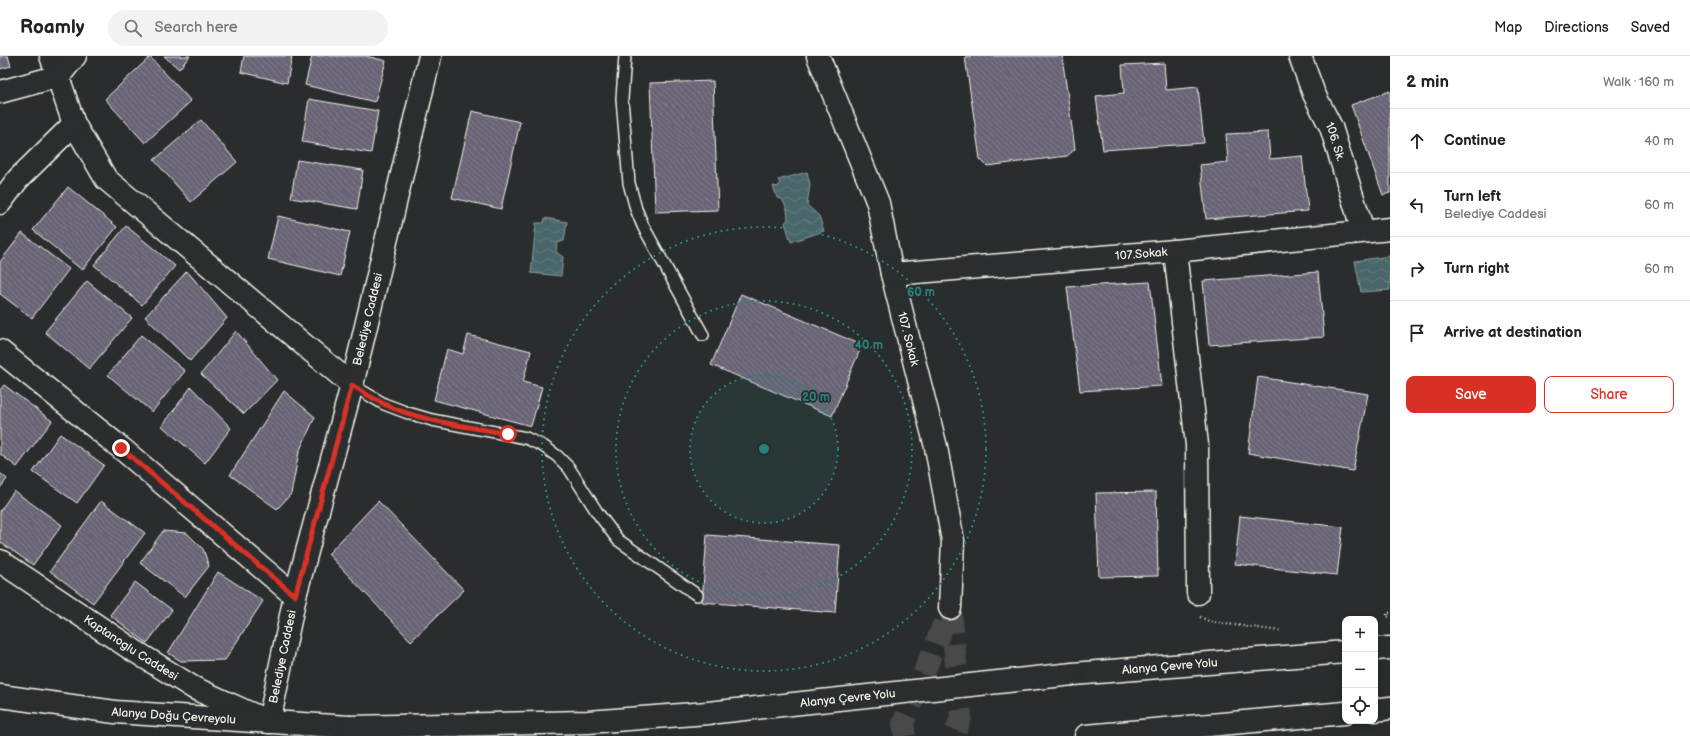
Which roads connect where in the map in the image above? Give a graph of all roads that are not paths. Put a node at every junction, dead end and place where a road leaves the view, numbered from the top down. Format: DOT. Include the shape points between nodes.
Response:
graph roads {
  1 [pos="75,56"];
  2 [pos="430,56"];
  3 [pos="625,56"];
  4 [pos="818,56"];
  5 [pos="1300,56"];
  6 [pos="55,66"];
  7 [pos="0,92"];
  8 [pos="74,124"];
  9 [pos="0,203"];
  10 [pos="1390,229"];
  11 [pos="1363,231"];
  12 [pos="1175,251"];
  13 [pos="892,274"];
  14 [pos="703,334"];
  15 [pos="0,351"];
  16 [pos="352,385"];
  17 [pos="0,561"];
  18 [pos="1198,593"];
  19 [pos="697,595"];
  20 [pos="295,596"];
  21 [pos="950,608"];
  22 [pos="1390,648"];
  23 [pos="1378,649"];
  24 [pos="1342,652"];
  25 [pos="0,696"];
  26 [pos="1390,708"];
  27 [pos="1378,710"];
  28 [pos="1342,713"];
  29 [pos="269,722"];
  30 [pos="349,727"];
  31 [pos="1086,736"];
  1 -- 6 [label="main road"];
  2 -- 16 [label="main road, Belediye Caddesi"];
  3 -- 14 [label="lane" via="622,99 632,196 643,226"];
  4 -- 13 [label="main road, 107. Sokak" via="878,203"];
  5 -- 11 [label="main road, 106. Sk." via="1314,94 1331,127"];
  6 -- 7 [label="main road"];
  6 -- 8 [label="main road"];
  8 -- 9 [label="main road" via="18,179"];
  8 -- 16 [label="main road" via="106,179"];
  10 -- 11 [label="main road, 107.Sokak"];
  11 -- 12 [label="main road, 107.Sokak"];
  12 -- 13 [label="main road, 107.Sokak"];
  12 -- 18 [label="main road" via="1197,445"];
  13 -- 21 [label="main road, 107. Sokak" via="936,447 953,541"];
  15 -- 20 [label="main road" via="121,448"];
  16 -- 19 [label="lane" via="384,404 408,413 526,438 543,446 569,468 618,540"];
  16 -- 20 [label="main road, Belediye Caddesi"];
  17 -- 29 [label="main road, Kaptanoglu Caddesi" via="132,650 194,688"];
  20 -- 29 [label="main road, Belediye Caddesi"];
  22 -- 23 [label="main road"];
  24 -- 30 [label="main road, Alanya Çevre Yolu, bridge" via="1073,674 708,713 588,722"];
  25 -- 29 [label="main road, Alanya Doğu Çevreyolu" via="115,712"];
  26 -- 27 [label="main road"];
  28 -- 31 [label="main road"];
  29 -- 30 [label="main road, Alanya Doğu Çevreyolu"];
}
